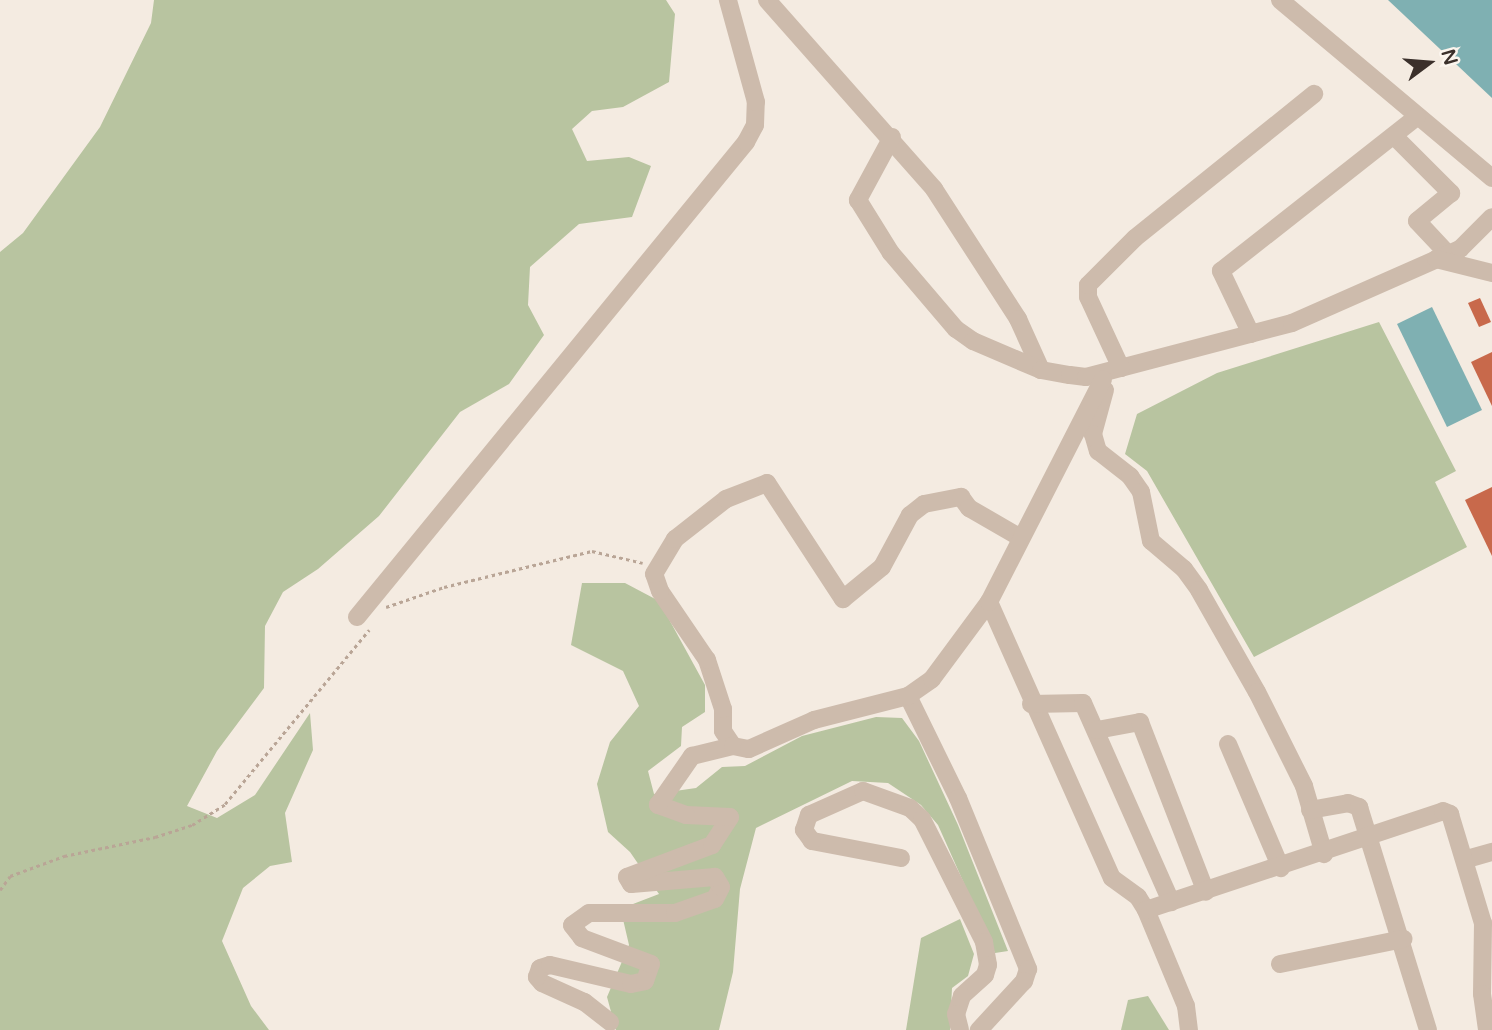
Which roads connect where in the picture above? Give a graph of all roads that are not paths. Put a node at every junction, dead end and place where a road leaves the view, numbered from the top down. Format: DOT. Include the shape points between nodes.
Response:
graph roads {
  1 [pos="728,0"];
  2 [pos="767,0"];
  3 [pos="1280,0"];
  4 [pos="1314,94"];
  5 [pos="1417,117"];
  6 [pos="1394,136"];
  7 [pos="892,137"];
  8 [pos="1492,178"];
  9 [pos="1492,218"];
  10 [pos="1442,256"];
  11 [pos="1492,273"];
  12 [pos="1251,334"];
  13 [pos="1041,370"];
  14 [pos="1110,373"];
  15 [pos="1021,538"];
  16 [pos="989,602"];
  17 [pos="357,617"];
  18 [pos="908,696"];
  19 [pos="1031,704"];
  20 [pos="1097,730"];
  21 [pos="1228,744"];
  22 [pos="733,746"];
  23 [pos="1310,810"];
  24 [pos="1370,839"];
  25 [pos="1492,852"];
  26 [pos="1324,854"];
  27 [pos="901,858"];
  28 [pos="1466,859"];
  29 [pos="1281,868"];
  30 [pos="1206,892"];
  31 [pos="1171,902"];
  32 [pos="1146,910"];
  33 [pos="1488,921"];
  34 [pos="1403,939"];
  35 [pos="1280,964"];
  36 [pos="1488,971"];
  37 [pos="610,1022"];
  38 [pos="960,1030"];
  39 [pos="979,1030"];
  40 [pos="1189,1030"];
  41 [pos="1428,1030"];
  42 [pos="1487,1030"];
  1 -- 17 [label="street" via="756,102 755,125 746,142"];
  2 -- 7 [label="street"];
  3 -- 5 [label="street"];
  4 -- 14 [label="street" via="1135,238 1088,285"];
  5 -- 6 [label="street"];
  5 -- 8 [label="street"];
  6 -- 10 [label="street" via="1451,193 1417,221"];
  6 -- 12 [label="street" via="1221,271"];
  7 -- 13 [label="street" via="934,189 1011,307"];
  7 -- 13 [label="street" via="862,191 859,209 956,329"];
  9 -- 10 [label="street" via="1476,236"];
  10 -- 11 [label="street"];
  10 -- 12 [label="street" via="1292,323"];
  12 -- 14 [label="street"];
  13 -- 14 [label="street" via="1086,377"];
  14 -- 15 [label="street"];
  14 -- 23 [label="street" via="1093,434 1098,451 1130,476 1142,492 1151,541 1184,569 1199,590 1262,701"];
  15 -- 16 [label="street"];
  15 -- 22 [label="street" via="969,508 961,497 924,504 910,515 882,567 843,599 768,483 726,499 675,539 654,573 660,591 707,660 723,709 723,731"];
  16 -- 18 [label="street" via="932,679"];
  16 -- 19 [label="street"];
  18 -- 22 [label="street" via="814,720 749,750"];
  18 -- 39 [label="street" via="958,798 1028,969 1024,981"];
  19 -- 20 [label="street" via="1083,703"];
  19 -- 32 [label="street" via="1112,878"];
  20 -- 30 [label="street" via="1140,722"];
  20 -- 31 [label="street"];
  21 -- 29 [label="street"];
  22 -- 37 [label="street" via="692,756 658,805 685,815 730,817 712,845 627,877 631,884 715,877 721,887 715,899 676,913 589,913 572,925 582,938 651,964 645,981 631,984 550,965 540,968 537,977 542,983 584,1002"];
  23 -- 24 [label="street" via="1348,803 1359,807"];
  23 -- 26 [label="street"];
  24 -- 26 [label="street"];
  24 -- 28 [label="street" via="1443,811 1457,823"];
  24 -- 34 [label="street"];
  25 -- 28 [label="street"];
  26 -- 29 [label="street"];
  27 -- 38 [label="street" via="812,841 804,830 809,815 863,791 910,808 922,819 986,954 985,975 962,996 957,1014"];
  28 -- 33 [label="street"];
  29 -- 30 [label="street"];
  30 -- 31 [label="street"];
  31 -- 32 [label="street"];
  32 -- 40 [label="street" via="1186,1006"];
  33 -- 36 [label="street"];
  34 -- 35 [label="street"];
  34 -- 41 [label="street"];
  36 -- 42 [label="street"];
}
